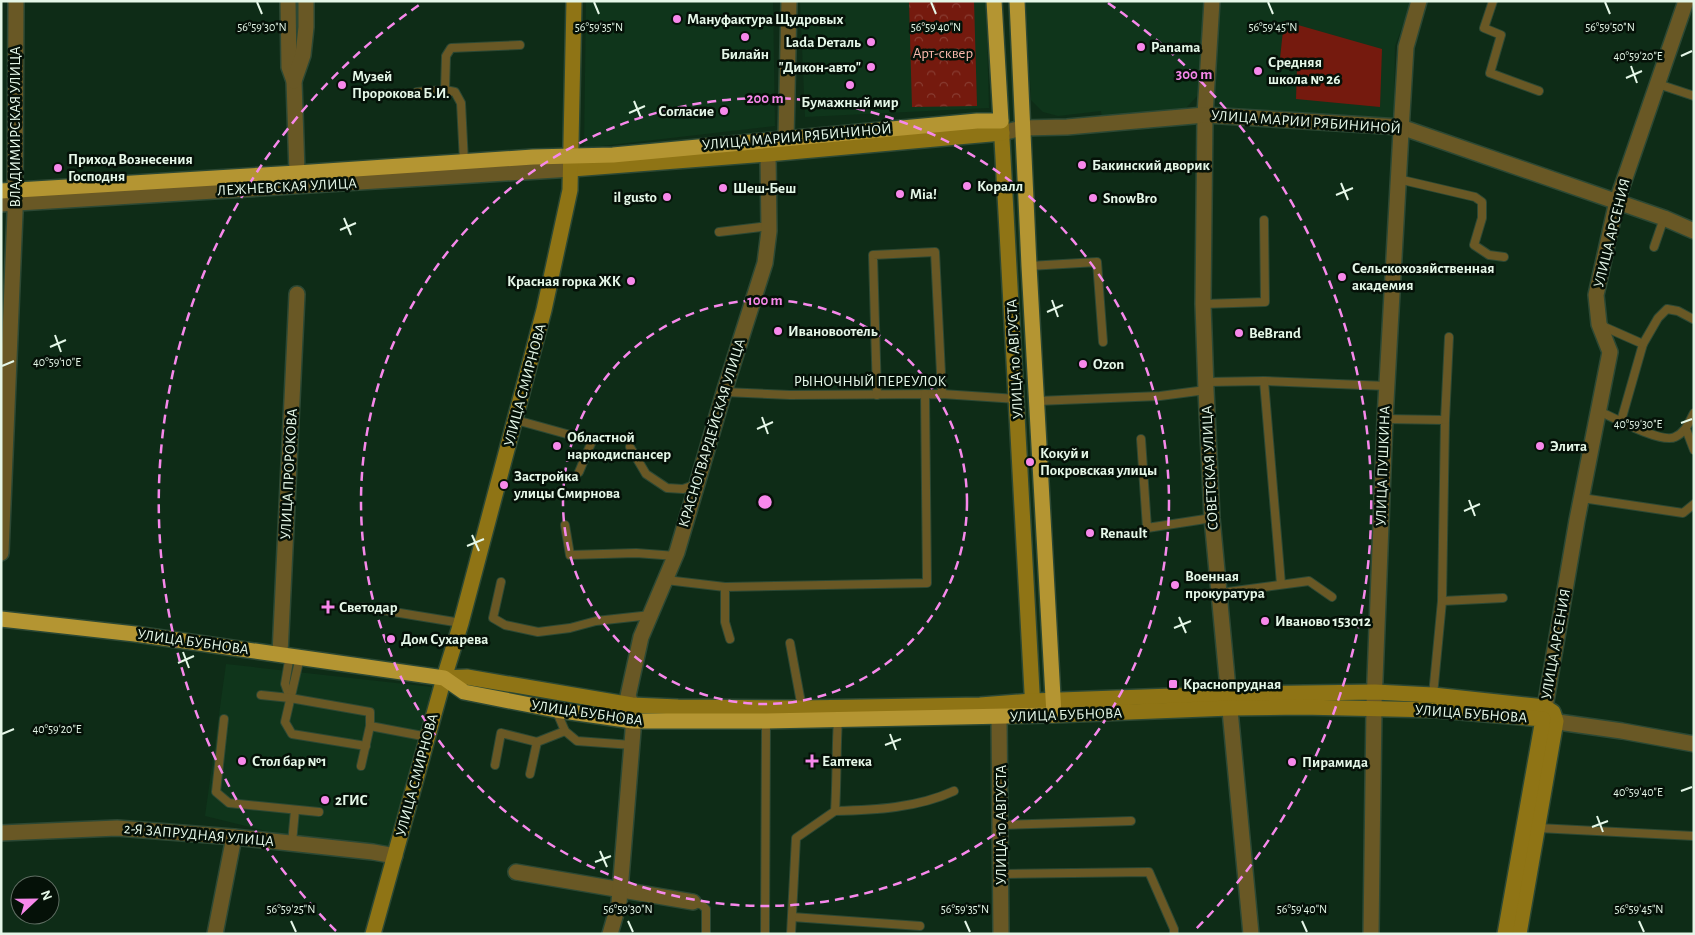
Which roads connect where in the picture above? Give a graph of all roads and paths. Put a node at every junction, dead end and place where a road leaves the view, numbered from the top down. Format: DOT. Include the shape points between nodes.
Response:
graph roads {
  1 [pos="16,1"];
  2 [pos="288,1"];
  3 [pos="306,1"];
  4 [pos="574,1"];
  5 [pos="789,1"];
  6 [pos="994,1"];
  7 [pos="1017,1"];
  8 [pos="1212,1"];
  9 [pos="1419,1"];
  10 [pos="1493,1"];
  11 [pos="1686,1"];
  12 [pos="520,45"];
  13 [pos="294,81"];
  14 [pos="1658,84"];
  15 [pos="446,90"];
  16 [pos="1539,90"];
  17 [pos="417,92"];
  18 [pos="1694,96"];
  19 [pos="1205,115"];
  20 [pos="1002,127"];
  21 [pos="1401,127"];
  22 [pos="1022,128"];
  23 [pos="786,138"];
  24 [pos="768,154"];
  25 [pos="464,162"];
  26 [pos="572,163"];
  27 [pos="297,173"];
  28 [pos="1398,180"];
  29 [pos="8,197"];
  30 [pos="1617,201"];
  31 [pos="1664,218"];
  32 [pos="1264,220"];
  33 [pos="769,226"];
  34 [pos="1694,231"];
  35 [pos="719,232"];
  36 [pos="1654,247"];
  37 [pos="1504,257"];
  38 [pos="1029,266"];
  39 [pos="297,294"];
  40 [pos="1203,304"];
  41 [pos="1693,319"];
  42 [pos="1598,324"];
  43 [pos="1449,337"];
  44 [pos="1103,342"];
  45 [pos="1643,344"];
  46 [pos="1264,381"];
  47 [pos="1206,386"];
  48 [pos="1387,386"];
  49 [pos="724,392"];
  50 [pos="925,394"];
  51 [pos="942,394"];
  52 [pos="877,395"];
  53 [pos="1017,399"];
  54 [pos="1037,401"];
  55 [pos="1599,411"];
  56 [pos="1694,413"];
  57 [pos="1385,419"];
  58 [pos="516,420"];
  59 [pos="1444,420"];
  60 [pos="1621,421"];
  61 [pos="1686,429"];
  62 [pos="1141,438"];
  63 [pos="630,447"];
  64 [pos="1694,450"];
  65 [pos="579,472"];
  66 [pos="696,484"];
  67 [pos="1582,498"];
  68 [pos="1694,504"];
  69 [pos="1212,518"];
  70 [pos="565,525"];
  71 [pos="1,553"];
  72 [pos="676,556"];
  73 [pos="666,580"];
  74 [pos="500,582"];
  75 [pos="1281,584"];
  76 [pos="725,587"];
  77 [pos="1220,593"];
  78 [pos="1332,598"];
  79 [pos="1502,598"];
  80 [pos="1442,601"];
  81 [pos="363,607"];
  82 [pos="651,615"];
  83 [pos="1,619"];
  84 [pos="461,623"];
  85 [pos="730,639"];
  86 [pos="790,643"];
  87 [pos="290,655"];
  88 [pos="444,678"];
  89 [pos="1375,692"];
  90 [pos="261,695"];
  91 [pos="1432,695"];
  92 [pos="290,698"];
  93 [pos="1054,700"];
  94 [pos="1032,701"];
  95 [pos="1229,701"];
  96 [pos="632,705"];
  97 [pos="802,708"];
  98 [pos="1374,708"];
  99 [pos="556,710"];
  100 [pos="1054,715"];
  101 [pos="1033,716"];
  102 [pos="1548,716"];
  103 [pos="999,717"];
  104 [pos="224,719"];
  105 [pos="838,719"];
  106 [pos="633,721"];
  107 [pos="766,721"];
  108 [pos="370,726"];
  109 [pos="565,731"];
  110 [pos="428,737"];
  111 [pos="537,742"];
  112 [pos="1694,744"];
  113 [pos="632,745"];
  114 [pos="366,746"];
  115 [pos="495,765"];
  116 [pos="361,766"];
  117 [pos="530,774"];
  118 [pos="954,791"];
  119 [pos="295,810"];
  120 [pos="835,811"];
  121 [pos="319,812"];
  122 [pos="1131,821"];
  123 [pos="1001,826"];
  124 [pos="1538,828"];
  125 [pos="1,833"];
  126 [pos="1694,836"];
  127 [pos="234,837"];
  128 [pos="292,844"];
  129 [pos="395,856"];
  130 [pos="516,872"];
  131 [pos="1001,874"];
  132 [pos="620,890"];
  133 [pos="693,902"];
  134 [pos="792,917"];
  135 [pos="920,926"];
  136 [pos="215,934"];
  137 [pos="373,934"];
  138 [pos="610,934"];
  139 [pos="706,934"];
  140 [pos="764,934"];
  141 [pos="791,934"];
  142 [pos="1001,934"];
  143 [pos="1174,934"];
  144 [pos="1251,934"];
  145 [pos="1371,934"];
  146 [pos="1505,934"];
  147 [pos="1518,934"];
  1 -- 29 [label="street, ВЛАДИМИРСКАЯ УЛИЦА"];
  2 -- 13 [label="street" via="289,66"];
  3 -- 13 [label="street" via="303,55"];
  4 -- 26 [label="main road, УЛИЦА СМИРНОВА"];
  5 -- 23 [label="street"];
  6 -- 20 [label="highway, УЛИЦА 10 АВГУСТА"];
  7 -- 22 [label="highway, УЛИЦА 10 АВГУСТА"];
  8 -- 19 [label="street, СОВЕТСКАЯ УЛИЦА"];
  9 -- 21 [label="street, УЛИЦА ПУШКИНА" via="1406,47"];
  10 -- 16 [label="lane" via="1484,28 1501,35 1490,73"];
  11 -- 14 [label="street, УЛИЦА АРСЕНИЯ"];
  12 -- 15 [label="lane" via="451,48 446,56"];
  13 -- 27 [label="street"];
  14 -- 18 [label="lane"];
  14 -- 30 [label="street, УЛИЦА АРСЕНИЯ"];
  15 -- 17 [label="lane"];
  15 -- 25 [label="lane" via="456,92 461,103"];
  19 -- 21 [label="street, УЛИЦА МАРИИ РЯБИНИНОЙ"];
  19 -- 22 [label="street, УЛИЦА МАРИИ РЯБИНИНОЙ"];
  19 -- 40 [label="street, СОВЕТСКАЯ УЛИЦА"];
  20 -- 22 [label="street, УЛИЦА МАРИИ РЯБИНИНОЙ"];
  20 -- 23 [label="highway, УЛИЦА МАРИИ РЯБИНИНОЙ" via="977,121"];
  20 -- 24 [label="main road, УЛИЦА МАРИИ РЯБИНИНОЙ"];
  20 -- 53 [label="main road, УЛИЦА 10 АВГУСТА"];
  21 -- 28 [label="street, УЛИЦА ПУШКИНА"];
  21 -- 30 [label="street, УЛИЦА МАРИИ РЯБИНИНОЙ"];
  22 -- 38 [label="highway, УЛИЦА 10 АВГУСТА"];
  23 -- 26 [label="highway, УЛИЦА МАРИИ РЯБИНИНОЙ" via="613,155"];
  24 -- 26 [label="main road, УЛИЦА МАРИИ РЯБИНИНОЙ"];
  24 -- 33 [label="street, КРАСНОГВАРДЕЙСКАЯ УЛИЦА"];
  25 -- 26 [label="highway, ЛЕЖНЕВСКАЯ УЛИЦА" via="533,157"];
  25 -- 27 [label="highway, ЛЕЖНЕВСКАЯ УЛИЦА"];
  26 -- 29 [label="street, ЛЕЖНЕВСКАЯ УЛИЦА"];
  26 -- 58 [label="main road, УЛИЦА СМИРНОВА" via="570,190 544,310"];
  27 -- 29 [label="highway, ЛЕЖНЕВСКАЯ УЛИЦА"];
  28 -- 37 [label="lane" via="1475,197 1482,202 1482,218 1474,245 1489,255"];
  28 -- 48 [label="street, УЛИЦА ПУШКИНА"];
  29 -- 71 [label="street, ВЛАДИМИРСКАЯ УЛИЦА"];
  30 -- 31 [label="street, УЛИЦА МАРИИ РЯБИНИНОЙ"];
  30 -- 42 [label="street, УЛИЦА АРСЕНИЯ" via="1596,295"];
  31 -- 34 [label="street, УЛИЦА МАРИИ РЯБИНИНОЙ"];
  31 -- 36 [label="lane"];
  32 -- 40 [label="lane" via="1265,302"];
  33 -- 35 [label="lane"];
  33 -- 49 [label="street, КРАСНОГВАРДЕЙСКАЯ УЛИЦА" via="765,263"];
  38 -- 44 [label="lane" via="1097,262"];
  38 -- 54 [label="highway, УЛИЦА 10 АВГУСТА"];
  39 -- 87 [label="street, УЛИЦА ПРОРОКОВА"];
  40 -- 47 [label="street, СОВЕТСКАЯ УЛИЦА"];
  41 -- 45 [label="lane" via="1667,309"];
  42 -- 45 [label="lane"];
  42 -- 55 [label="street, УЛИЦА АРСЕНИЯ" via="1610,352"];
  43 -- 59 [label="lane"];
  45 -- 60 [label="lane"];
  46 -- 47 [label="lane"];
  46 -- 48 [label="lane"];
  46 -- 75 [label="lane"];
  47 -- 54 [label="lane" via="1160,396"];
  47 -- 69 [label="street, СОВЕТСКАЯ УЛИЦА"];
  48 -- 57 [label="street, УЛИЦА ПУШКИНА"];
  49 -- 52 [label="lane, РЫНОЧНЫЙ ПЕРЕУЛОК"];
  49 -- 66 [label="street, КРАСНОГВАРДЕЙСКАЯ УЛИЦА"];
  50 -- 51 [label="lane, РЫНОЧНЫЙ ПЕРЕУЛОК"];
  50 -- 52 [label="lane, РЫНОЧНЫЙ ПЕРЕУЛОК"];
  50 -- 76 [label="lane" via="926,583"];
  51 -- 52 [label="lane" via="935,252 873,255"];
  51 -- 53 [label="lane, РЫНОЧНЫЙ ПЕРЕУЛОК"];
  53 -- 54 [label="street"];
  53 -- 94 [label="main road, УЛИЦА 10 АВГУСТА"];
  54 -- 93 [label="highway, УЛИЦА 10 АВГУСТА"];
  55 -- 60 [label="lane"];
  55 -- 67 [label="street, УЛИЦА АРСЕНИЯ"];
  56 -- 61 [label="lane"];
  57 -- 59 [label="lane"];
  57 -- 89 [label="street, УЛИЦА ПУШКИНА"];
  58 -- 65 [label="lane" via="592,440"];
  58 -- 84 [label="main road, УЛИЦА СМИРНОВА"];
  59 -- 80 [label="lane"];
  60 -- 61 [label="lane" via="1657,437 1674,438"];
  61 -- 64 [label="lane"];
  62 -- 69 [label="lane" via="1147,528"];
  63 -- 66 [label="lane" via="646,474 667,488 683,489"];
  66 -- 72 [label="street, КРАСНОГВАРДЕЙСКАЯ УЛИЦА"];
  67 -- 68 [label="lane" via="1683,513"];
  67 -- 102 [label="street, УЛИЦА АРСЕНИЯ"];
  69 -- 77 [label="street, СОВЕТСКАЯ УЛИЦА"];
  70 -- 72 [label="lane" via="570,554"];
  72 -- 73 [label="street, КРАСНОГВАРДЕЙСКАЯ УЛИЦА"];
  73 -- 76 [label="lane"];
  73 -- 82 [label="street, КРАСНОГВАРДЕЙСКАЯ УЛИЦА"];
  74 -- 82 [label="lane" via="493,618 505,625 538,632"];
  75 -- 77 [label="lane"];
  75 -- 78 [label="lane" via="1309,581"];
  76 -- 85 [label="lane" via="725,622"];
  77 -- 95 [label="street, СОВЕТСКАЯ УЛИЦА"];
  79 -- 80 [label="lane"];
  80 -- 91 [label="lane"];
  81 -- 84 [label="lane"];
  82 -- 96 [label="street, КРАСНОГВАРДЕЙСКАЯ УЛИЦА" via="641,637 628,696"];
  83 -- 87 [label="highway, УЛИЦА БУБНОВА"];
  84 -- 88 [label="main road, УЛИЦА СМИРНОВА"];
  86 -- 97 [label="lane"];
  87 -- 88 [label="highway, УЛИЦА БУБНОВА"];
  87 -- 92 [label="lane" via="285,684"];
  88 -- 96 [label="main road, УЛИЦА БУБНОВА" via="467,677"];
  88 -- 99 [label="highway, УЛИЦА БУБНОВА" via="464,692"];
  88 -- 110 [label="main road, УЛИЦА СМИРНОВА"];
  89 -- 91 [label="main road, УЛИЦА БУБНОВА"];
  89 -- 95 [label="main road, УЛИЦА БУБНОВА"];
  89 -- 98 [label="street, УЛИЦА ПУШКИНА"];
  90 -- 92 [label="lane"];
  91 -- 102 [label="main road, УЛИЦА БУБНОВА"];
  92 -- 108 [label="lane" via="370,712"];
  92 -- 114 [label="lane" via="285,722 292,734"];
  93 -- 94 [label="main road, УЛИЦА БУБНОВА"];
  93 -- 95 [label="main road, УЛИЦА БУБНОВА"];
  93 -- 100 [label="highway, УЛИЦА 10 АВГУСТА"];
  94 -- 97 [label="main road, УЛИЦА БУБНОВА"];
  94 -- 101 [label="main road, УЛИЦА 10 АВГУСТА"];
  95 -- 98 [label="main road, УЛИЦА БУБНОВА"];
  95 -- 100 [label="main road, УЛИЦА БУБНОВА"];
  95 -- 144 [label="street, СОВЕТСКАЯ УЛИЦА"];
  96 -- 97 [label="main road, УЛИЦА БУБНОВА"];
  96 -- 106 [label="street, КРАСНОГВАРДЕЙСКАЯ УЛИЦА"];
  98 -- 102 [label="main road, УЛИЦА БУБНОВА"];
  98 -- 145 [label="street, УЛИЦА ПУШКИНА"];
  99 -- 106 [label="highway, УЛИЦА БУБНОВА"];
  99 -- 109 [label="lane"];
  100 -- 101 [label="highway, УЛИЦА БУБНОВА"];
  101 -- 103 [label="highway, УЛИЦА БУБНОВА"];
  102 -- 112 [label="street, УЛИЦА БУБНОВА"];
  102 -- 124 [label="main road, УЛИЦА АРСЕНИЯ"];
  102 -- 146 [label="main road, УЛИЦА АРСЕНИЯ"];
  103 -- 105 [label="highway, УЛИЦА БУБНОВА"];
  103 -- 123 [label="street, УЛИЦА 10 АВГУСТА"];
  104 -- 119 [label="lane" via="216,792 229,803"];
  105 -- 107 [label="highway, УЛИЦА БУБНОВА"];
  105 -- 120 [label="lane"];
  106 -- 107 [label="highway, УЛИЦА БУБНОВА"];
  106 -- 113 [label="street"];
  107 -- 140 [label="lane"];
  108 -- 110 [label="lane"];
  108 -- 114 [label="lane"];
  109 -- 111 [label="lane"];
  109 -- 113 [label="lane" via="577,741"];
  110 -- 129 [label="main road, УЛИЦА СМИРНОВА"];
  111 -- 115 [label="lane" via="501,733"];
  111 -- 117 [label="lane"];
  113 -- 132 [label="street"];
  114 -- 116 [label="lane"];
  118 -- 120 [label="lane" via="904,806"];
  119 -- 121 [label="lane"];
  119 -- 128 [label="lane"];
  120 -- 134 [label="lane" via="796,838"];
  122 -- 123 [label="lane"];
  123 -- 131 [label="street, УЛИЦА 10 АВГУСТА"];
  124 -- 126 [label="lane"];
  124 -- 147 [label="main road, УЛИЦА АРСЕНИЯ"];
  125 -- 127 [label="street, 2-Я ЗАПРУДНАЯ УЛИЦА" via="117,828"];
  127 -- 128 [label="street, 2-Я ЗАПРУДНАЯ УЛИЦА"];
  127 -- 136 [label="street"];
  128 -- 129 [label="street, 2-Я ЗАПРУДНАЯ УЛИЦА"];
  129 -- 137 [label="main road, УЛИЦА СМИРНОВА"];
  130 -- 132 [label="street"];
  131 -- 142 [label="street, УЛИЦА 10 АВГУСТА"];
  131 -- 143 [label="lane" via="1149,872"];
  132 -- 133 [label="street"];
  132 -- 138 [label="street"];
  133 -- 139 [label="lane" via="706,909"];
  134 -- 135 [label="lane"];
  134 -- 141 [label="lane"];
}
